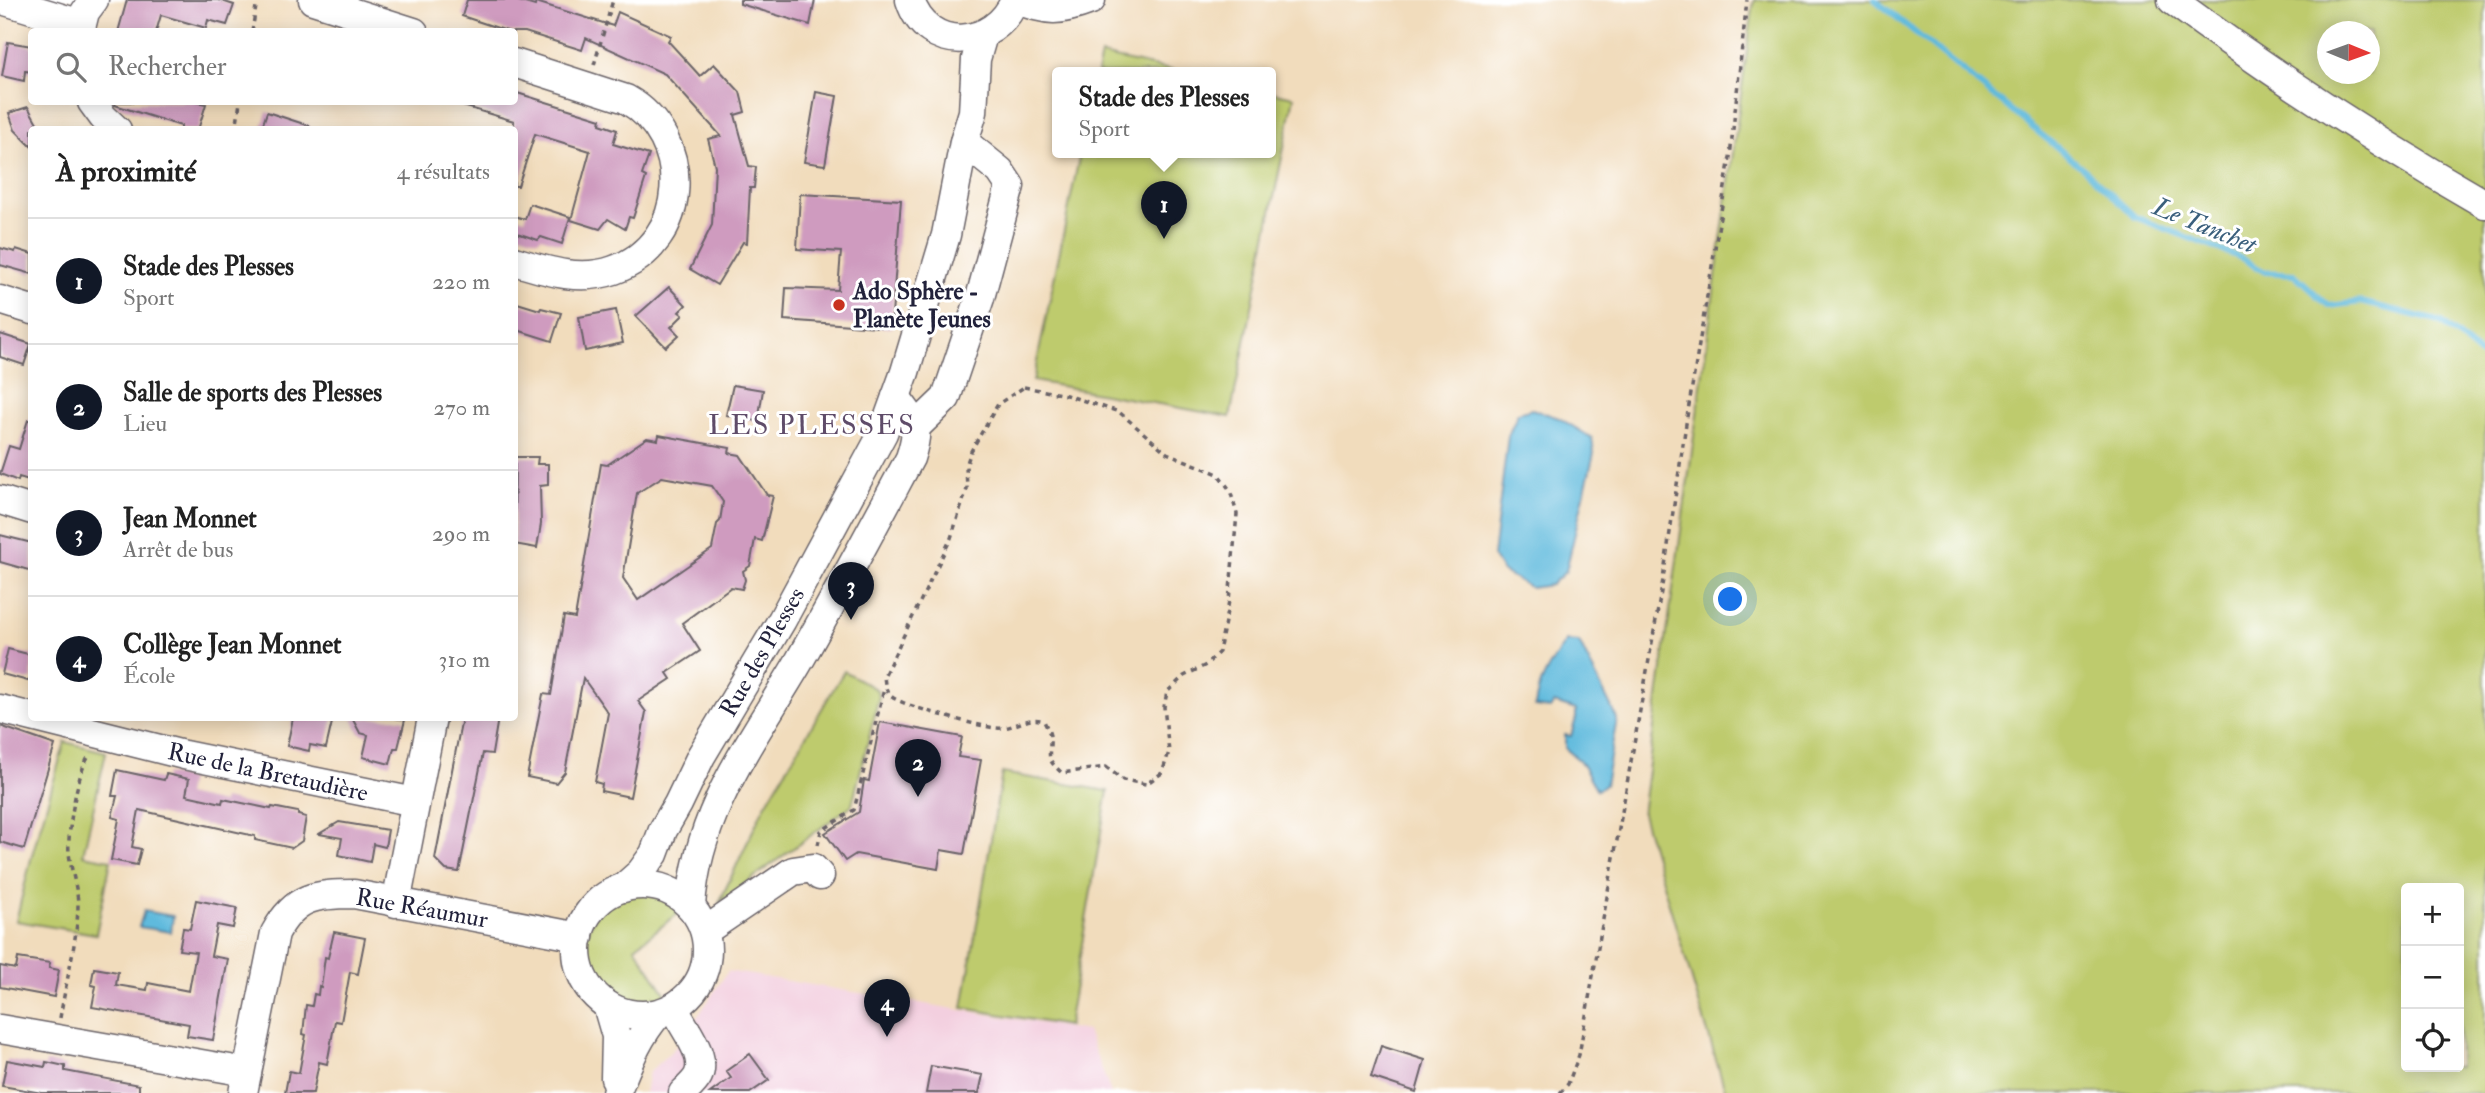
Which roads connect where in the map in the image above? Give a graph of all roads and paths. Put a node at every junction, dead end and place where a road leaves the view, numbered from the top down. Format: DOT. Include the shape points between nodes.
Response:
graph roads {
  1 [pos="2,0"];
  2 [pos="257,0"];
  3 [pos="313,0"];
  4 [pos="613,0"];
  5 [pos="910,0"];
  6 [pos="1015,0"];
  7 [pos="1091,0"];
  8 [pos="1746,0"];
  9 [pos="2172,0"];
  10 [pos="85,19"];
  11 [pos="253,28"];
  12 [pos="401,28"];
  13 [pos="983,35"];
  14 [pos="946,37"];
  15 [pos="518,64"];
  16 [pos="587,86"];
  17 [pos="94,105"];
  18 [pos="240,105"];
  19 [pos="113,126"];
  20 [pos="237,126"];
  21 [pos="964,142"];
  22 [pos="2485,204"];
  23 [pos="518,262"];
  24 [pos="0,300"];
  25 [pos="28,309"];
  26 [pos="896,397"];
  27 [pos="917,426"];
  28 [pos="0,500"];
  29 [pos="28,509"];
  30 [pos="885,688"];
  31 [pos="0,709"];
  32 [pos="28,716"];
  33 [pos="48,721"];
  34 [pos="431,721"];
  35 [pos="92,752"];
  36 [pos="415,802"];
  37 [pos="678,804"];
  38 [pos="817,872"];
  39 [pos="623,888"];
  40 [pos="685,902"];
  41 [pos="396,903"];
  42 [pos="705,931"];
  43 [pos="579,937"];
  44 [pos="607,1005"];
  45 [pos="666,1011"];
  46 [pos="0,1029"];
  47 [pos="57,1037"];
  48 [pos="245,1083"];
  49 [pos="616,1093"];
  50 [pos="683,1093"];
  51 [pos="1560,1093"];
  1 -- 10 [label="street"];
  2 -- 11 [label="path"];
  3 -- 12 [label="street"];
  4 -- 16 [label="path"];
  5 -- 14 [label="street" via="925,25"];
  6 -- 7 [label="street" via="1055,10"];
  6 -- 13 [label="street" via="1003,21"];
  8 -- 51 [label="path" via="1730,157 1662,586 1579,1055"];
  9 -- 22 [label="street" via="2336,114"];
  13 -- 14 [label="street"];
  13 -- 21 [label="street, Rue des Plesses" via="976,59 974,112"];
  14 -- 21 [label="street, Rue des Plesses" via="960,75"];
  15 -- 16 [label="street"];
  16 -- 23 [label="street" via="641,107 667,140 675,166 675,193 668,218 637,258 615,270 584,276 557,274"];
  17 -- 19 [label="street"];
  18 -- 20 [label="path"];
  21 -- 26 [label="street, Rue des Plesses" via="946,235"];
  21 -- 27 [label="street" via="1000,171 1010,186 980,298 946,398"];
  24 -- 25 [label="street"];
  26 -- 27 [label="street"];
  26 -- 37 [label="street, Rue des Plesses" via="858,483 701,755"];
  27 -- 40 [label="street" via="910,458 814,635 727,780 698,853"];
  28 -- 29 [label="street"];
  30 -- 30 [label="path" via="892,699 996,729 1036,718 1044,721 1052,764 1062,773 1105,767 1123,780 1146,784 1162,773 1169,752 1167,692 1219,652 1237,514 1230,490 1218,474 1167,453 1119,412 1045,390 1024,387 1008,396 998,404 971,451 962,509 884,676"];
  30 -- 38 [label="path" via="854,810 821,831"];
  31 -- 32 [label="street, Rue de la Bretaudière"];
  33 -- 36 [label="street, Rue de la Bretaudière" via="184,755"];
  34 -- 36 [label="street"];
  35 -- 47 [label="path" via="82,770 70,826 68,852 78,904"];
  36 -- 41 [label="street"];
  37 -- 39 [label="street, Rue des Plesses" via="649,864"];
  37 -- 40 [label="street, Rue des Plesses" via="670,861"];
  38 -- 42 [label="street" via="793,871"];
  39 -- 40 [label="street" via="653,886"];
  39 -- 43 [label="street" via="594,907"];
  40 -- 42 [label="street"];
  41 -- 43 [label="street, Rue Réaumur"];
  41 -- 48 [label="street, Rue Réaumur" via="332,894 301,901 290,910 271,946"];
  42 -- 45 [label="street" via="703,975 691,993"];
  43 -- 44 [label="street" via="580,968 590,989"];
  44 -- 45 [label="street" via="626,1014"];
  44 -- 49 [label="street" via="615,1036"];
  45 -- 49 [label="street" via="646,1027"];
  45 -- 50 [label="street" via="695,1045 701,1065 697,1078"];
  46 -- 47 [label="street"];
  47 -- 48 [label="street"];
}
